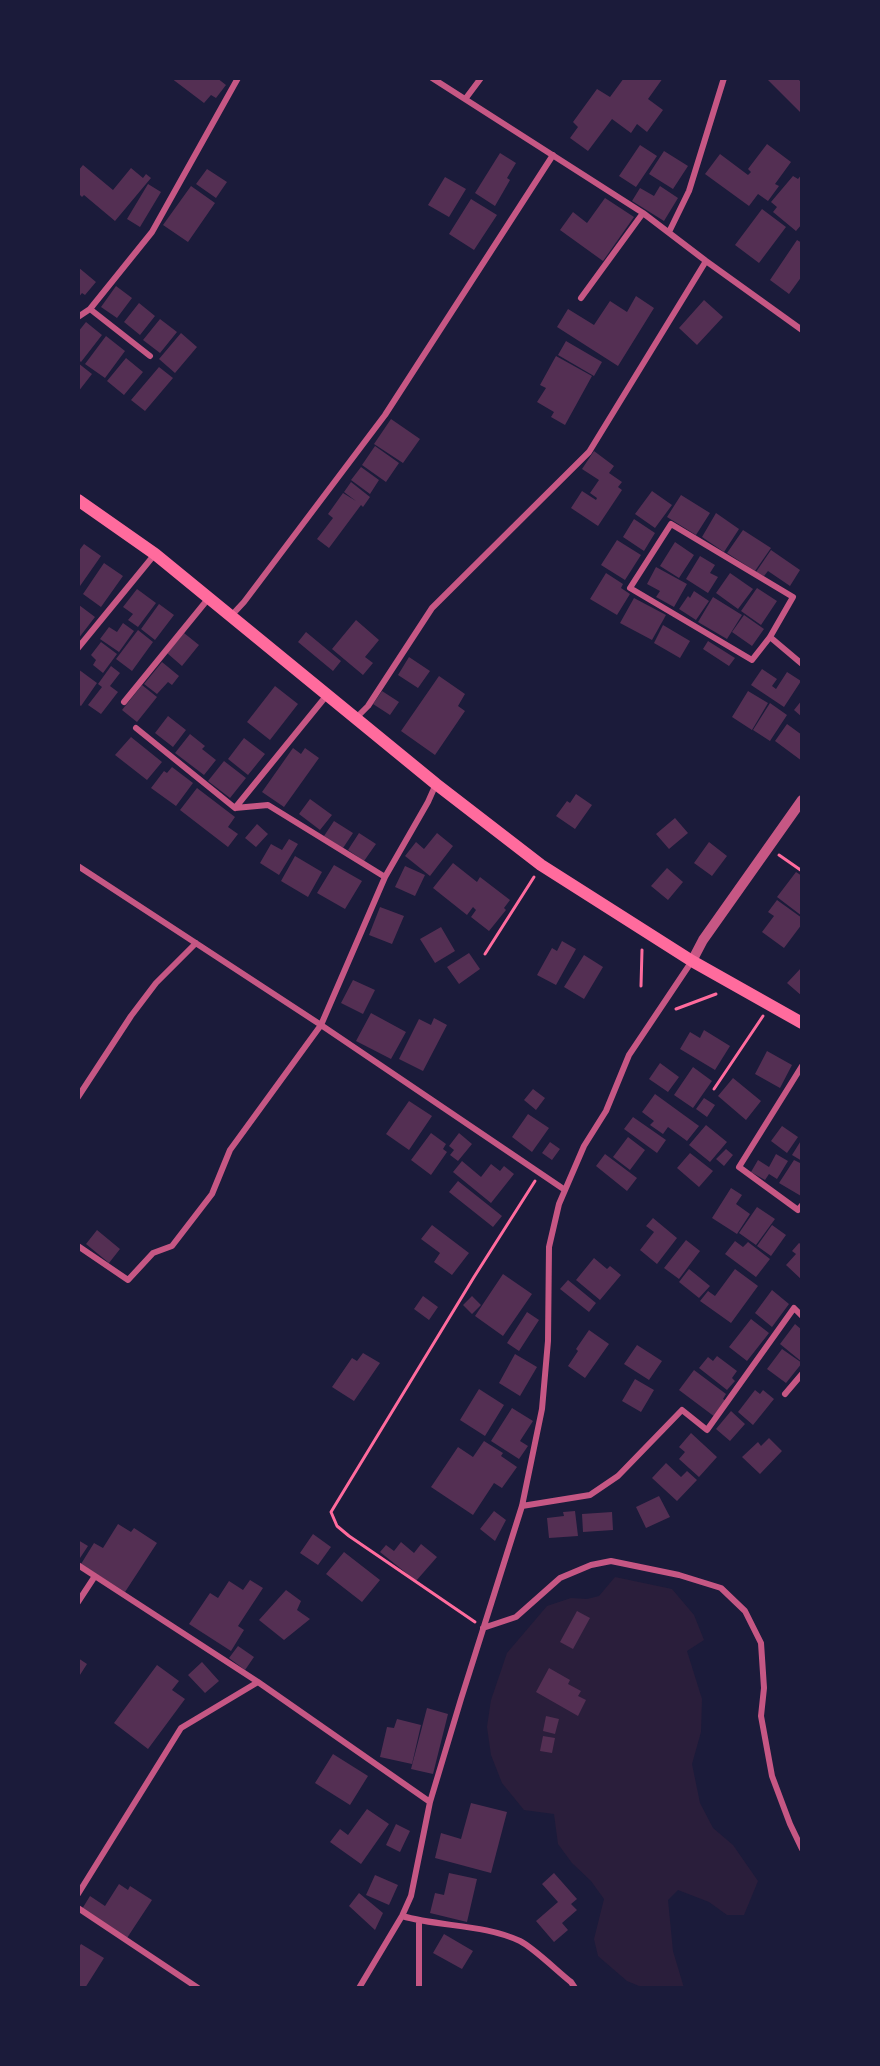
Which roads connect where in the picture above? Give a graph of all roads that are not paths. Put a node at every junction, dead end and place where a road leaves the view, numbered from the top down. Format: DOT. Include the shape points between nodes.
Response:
graph roads {
  1 [pos="238,78"];
  2 [pos="432,78"];
  3 [pos="481,78"];
  4 [pos="724,78"];
  5 [pos="466,98"];
  6 [pos="553,155"];
  7 [pos="643,213"];
  8 [pos="669,232"];
  9 [pos="706,261"];
  10 [pos="581,298"];
  11 [pos="90,309"];
  12 [pos="78,317"];
  13 [pos="802,330"];
  14 [pos="150,356"];
  15 [pos="78,500"];
  16 [pos="155,554"];
  17 [pos="208,599"];
  18 [pos="231,616"];
  19 [pos="770,637"];
  20 [pos="78,648"];
  21 [pos="802,664"];
  22 [pos="327,695"];
  23 [pos="124,702"];
  24 [pos="356,719"];
  25 [pos="136,728"];
  26 [pos="436,784"];
  27 [pos="802,800"];
  28 [pos="235,808"];
  29 [pos="78,866"];
  30 [pos="384,877"];
  31 [pos="196,943"];
  32 [pos="692,961"];
  33 [pos="802,1023"];
  34 [pos="321,1025"];
  35 [pos="802,1066"];
  36 [pos="78,1097"];
  37 [pos="565,1190"];
  38 [pos="802,1205"];
  39 [pos="78,1246"];
  40 [pos="802,1316"];
  41 [pos="802,1374"];
  42 [pos="785,1395"];
  43 [pos="522,1506"];
  44 [pos="78,1565"];
  45 [pos="95,1576"];
  46 [pos="78,1602"];
  47 [pos="483,1628"];
  48 [pos="258,1682"];
  49 [pos="430,1802"];
  50 [pos="802,1849"];
  51 [pos="78,1894"];
  52 [pos="78,1908"];
  53 [pos="402,1916"];
  54 [pos="419,1921"];
  55 [pos="198,1988"];
  56 [pos="359,1988"];
  57 [pos="419,1988"];
  58 [pos="575,1988"];
  1 -- 11 [label="street" via="152,232"];
  2 -- 5 [label="street"];
  3 -- 5 [label="street"];
  4 -- 8 [label="street" via="689,191"];
  5 -- 6 [label="street"];
  6 -- 7 [label="street"];
  6 -- 18 [label="street" via="385,415"];
  7 -- 8 [label="street"];
  7 -- 10 [label="street"];
  8 -- 9 [label="street"];
  9 -- 13 [label="street"];
  9 -- 24 [label="street" via="589,452 432,608"];
  11 -- 12 [label="street"];
  11 -- 14 [label="street"];
  15 -- 16 [label="main road"];
  16 -- 17 [label="main road"];
  16 -- 20 [label="street"];
  17 -- 18 [label="main road"];
  17 -- 23 [label="street"];
  18 -- 22 [label="main road"];
  19 -- 19 [label="street" via="752,660 630,588 671,524 793,597"];
  19 -- 21 [label="street"];
  22 -- 24 [label="main road"];
  22 -- 28 [label="street"];
  24 -- 26 [label="main road"];
  25 -- 28 [label="street"];
  26 -- 30 [label="street"];
  26 -- 32 [label="main road" via="542,865"];
  27 -- 32 [label="street"];
  28 -- 30 [label="street" via="268,805"];
  29 -- 31 [label="street"];
  30 -- 34 [label="street"];
  31 -- 34 [label="street"];
  31 -- 36 [label="street" via="143,999"];
  32 -- 33 [label="main road"];
  32 -- 37 [label="street" via="629,1055 606,1111 584,1146"];
  34 -- 37 [label="street"];
  34 -- 39 [label="street" via="230,1150 212,1194 171,1246 153,1252 128,1280"];
  35 -- 38 [label="street" via="739,1167 798,1210"];
  37 -- 43 [label="street" via="549,1247 548,1341 542,1409"];
  40 -- 43 [label="street" via="794,1308 707,1430 682,1410 618,1476 590,1494"];
  41 -- 42 [label="street"];
  43 -- 47 [label="street"];
  44 -- 45 [label="street"];
  45 -- 46 [label="street"];
  45 -- 48 [label="street"];
  47 -- 49 [label="street"];
  47 -- 50 [label="street" via="516,1617 560,1578 611,1561 721,1588 745,1611 761,1643 761,1716 772,1776"];
  48 -- 49 [label="street"];
  48 -- 51 [label="street" via="181,1728"];
  49 -- 53 [label="street" via="411,1896"];
  52 -- 55 [label="street"];
  53 -- 54 [label="street"];
  53 -- 56 [label="street"];
  54 -- 57 [label="street"];
  54 -- 58 [label="street" via="473,1927 521,1942"];
}
